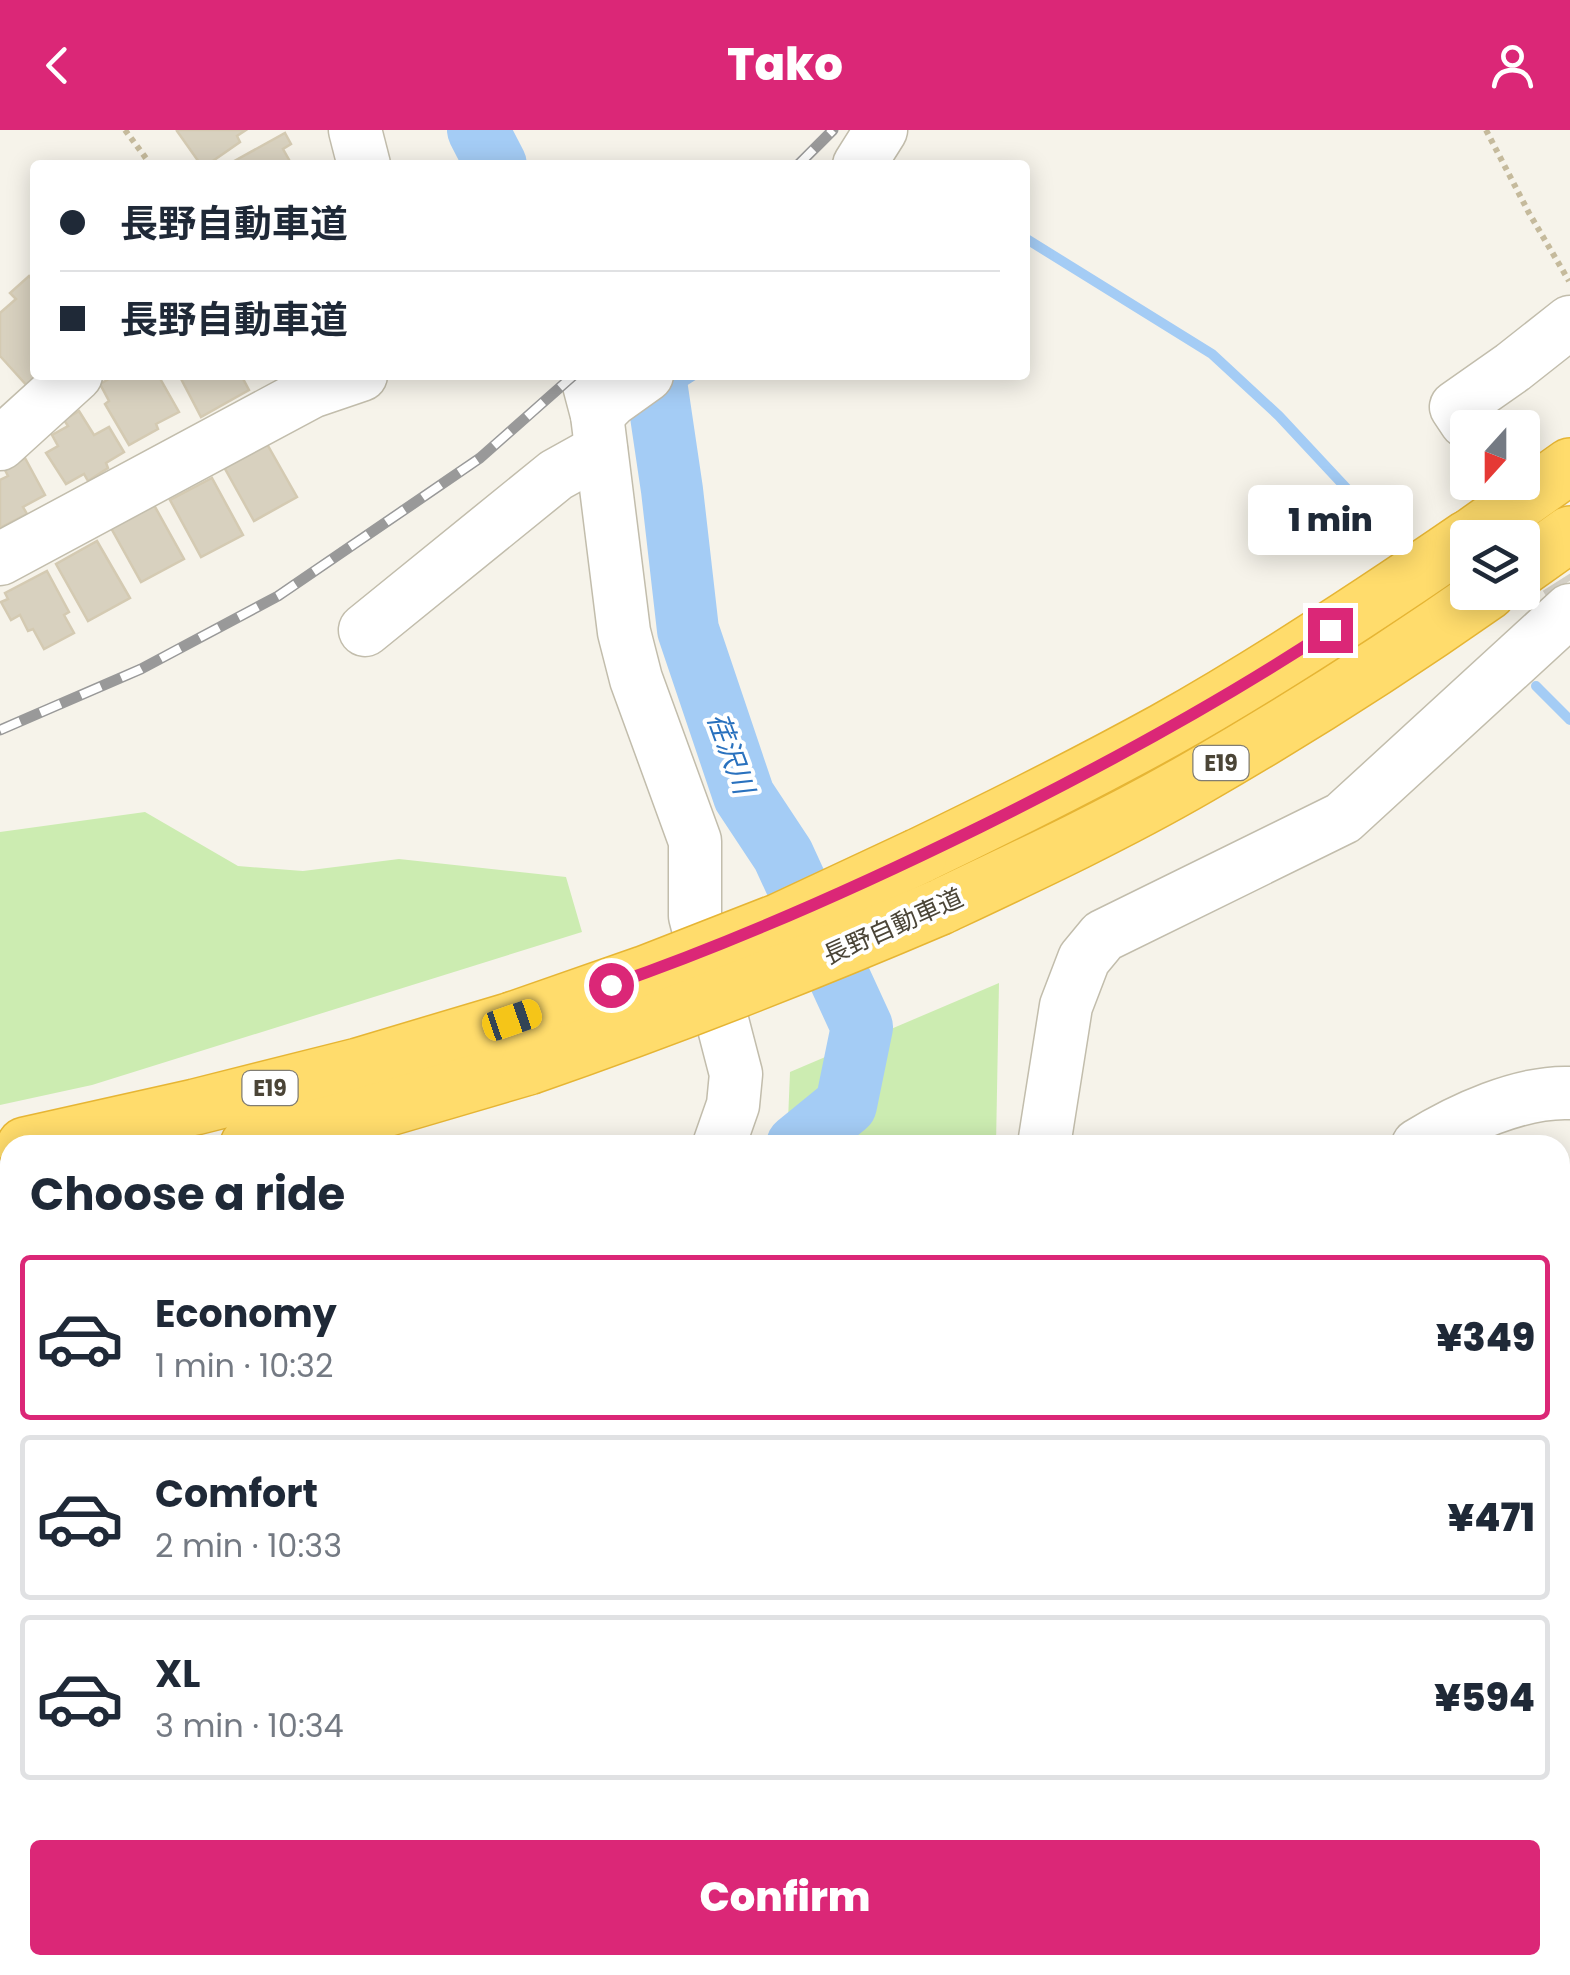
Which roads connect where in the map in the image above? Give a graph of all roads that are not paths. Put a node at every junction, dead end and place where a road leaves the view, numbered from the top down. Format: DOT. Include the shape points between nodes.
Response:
graph roads {
  1 [pos="355,130"];
  2 [pos="363,160"];
  3 [pos="1570,322"];
  4 [pos="70,380"];
  5 [pos="346,380"];
  6 [pos="609,404"];
  7 [pos="1458,410"];
  8 [pos="0,444"];
  9 [pos="1570,466"];
  10 [pos="1494,520"];
  11 [pos="1450,550"];
  12 [pos="0,559"];
  13 [pos="1560,576"];
  14 [pos="1461,610"];
  15 [pos="365,630"];
  16 [pos="520,1043"];
  17 [pos="1570,1093"];
  18 [pos="70,1135"];
  19 [pos="287,1135"];
  20 [pos="722,1135"];
  21 [pos="1046,1135"];
  22 [pos="1434,1135"];
  1 -- 2 [label="street"];
  3 -- 7 [label="street"];
  4 -- 8 [label="street"];
  5 -- 12 [label="street" via="311,392"];
  6 -- 15 [label="street" via="556,475"];
  6 -- 20 [label="street" via="624,632 695,841 695,916 736,1074"];
  9 -- 10 [label="highway, 長野自動車道 / E19"];
  11 -- 16 [label="highway, 長野自動車道 / E19, bridge" via="1297,652 1040,797 780,920 644,974"];
  13 -- 21 [label="street" via="1343,818 1103,936 1084,959 1066,1006"];
  14 -- 16 [label="highway, 長野自動車道 / E19, bridge" via="1196,778 940,907 657,1022"];
  16 -- 18 [label="highway, 長野自動車道 / E19" via="340,1071"];
  16 -- 19 [label="highway, 長野自動車道 / E19" via="368,1114"];
  17 -- 22 [label="street" via="1549,1092 1490,1110"];
}
